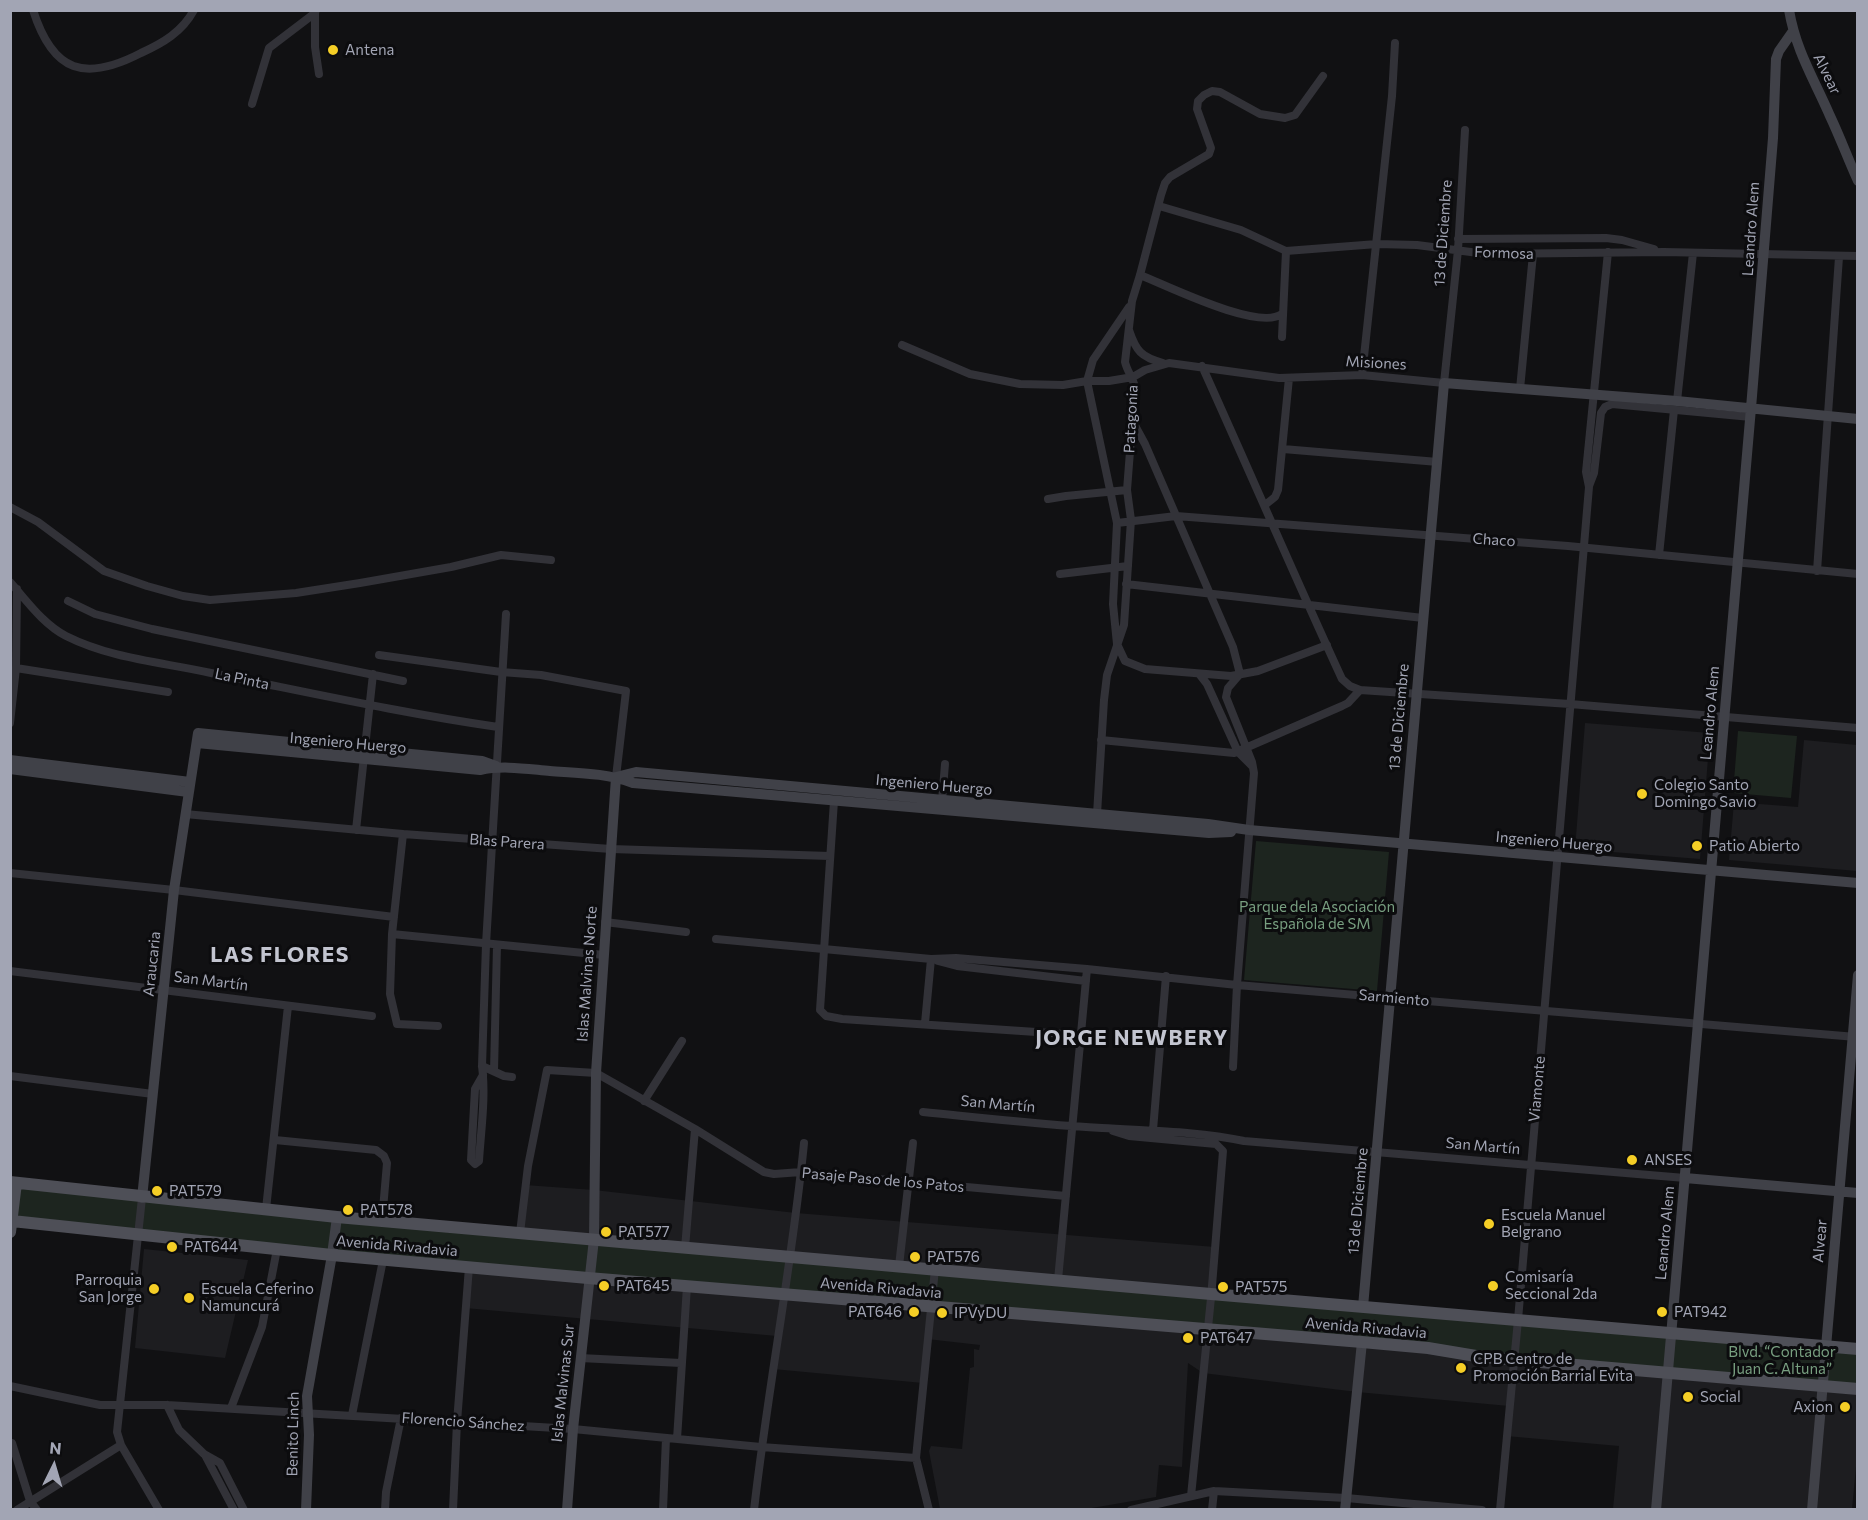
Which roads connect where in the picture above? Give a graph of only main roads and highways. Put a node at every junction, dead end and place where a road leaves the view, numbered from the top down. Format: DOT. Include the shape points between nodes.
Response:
graph roads {
  1 [pos="1789,10"];
  2 [pos="1793,31"];
  3 [pos="1857,181"];
  4 [pos="1444,383"];
  5 [pos="1751,413"];
  6 [pos="1857,419"];
  7 [pos="197,738"];
  8 [pos="10,760"];
  9 [pos="10,769"];
  10 [pos="616,777"];
  11 [pos="189,787"];
  12 [pos="1249,830"];
  13 [pos="1404,844"];
  14 [pos="1712,870"];
  15 [pos="1857,883"];
  16 [pos="1857,975"];
  17 [pos="1855,1036"];
  18 [pos="1685,1178"];
  19 [pos="13,1183"];
  20 [pos="1840,1192"];
  21 [pos="1857,1193"];
  22 [pos="142,1198"];
  23 [pos="337,1216"];
  24 [pos="11,1225"];
  25 [pos="594,1239"];
  26 [pos="332,1255"];
  27 [pos="591,1260"];
  28 [pos="588,1278"];
  29 [pos="1363,1307"];
  30 [pos="1672,1333"];
  31 [pos="1362,1342"];
  32 [pos="1826,1346"];
  33 [pos="1857,1349"];
  34 [pos="1668,1373"];
  35 [pos="1823,1386"];
  36 [pos="1857,1389"];
  37 [pos="1346,1504"];
  38 [pos="306,1509"];
  39 [pos="567,1509"];
  40 [pos="1656,1509"];
  41 [pos="1812,1509"];
  1 -- 2 [label="main road, Alvear"];
  2 -- 3 [label="main road, Alvear"];
  2 -- 5 [label="main road, Leandro Alem" via="1776,59"];
  4 -- 5 [label="main road, Misiones"];
  4 -- 13 [label="main road, 13 de Diciembre"];
  5 -- 6 [label="main road, Misiones"];
  5 -- 14 [label="main road, Leandro Alem"];
  7 -- 10 [label="main road, Ingeniero Huergo" via="363,755 482,761 496,767"];
  7 -- 11 [label="main road, Araucaria"];
  8 -- 11 [label="main road"];
  9 -- 11 [label="main road"];
  10 -- 12 [label="main road, Ingeniero Huergo" via="633,783 1209,833"];
  10 -- 12 [label="main road, Ingeniero Huergo" via="636,772"];
  10 -- 25 [label="main road, Islas Malvinas Norte" via="596,1073"];
  11 -- 22 [label="main road, Araucaria" via="174,890"];
  12 -- 13 [label="main road, Ingeniero Huergo"];
  13 -- 14 [label="main road, Ingeniero Huergo"];
  13 -- 29 [label="main road, 13 de Diciembre"];
  14 -- 15 [label="main road, Ingeniero Huergo"];
  14 -- 18 [label="main road, Leandro Alem"];
  16 -- 17 [label="main road, Alvear"];
  17 -- 20 [label="main road, Alvear"];
  18 -- 20 [label="main road, San Martín"];
  18 -- 30 [label="main road, Leandro Alem"];
  19 -- 22 [label="main road, Avenida Rivadavia"];
  19 -- 24 [label="main road"];
  20 -- 21 [label="main road, San Martín"];
  20 -- 32 [label="main road, Alvear"];
  22 -- 23 [label="main road, Avenida Rivadavia"];
  23 -- 25 [label="main road, Avenida Rivadavia"];
  23 -- 26 [label="main road, Benito Linch"];
  24 -- 26 [label="main road, Avenida Rivadavia"];
  25 -- 27 [label="main road, Islas Malvinas Norte"];
  25 -- 29 [label="main road, Avenida Rivadavia"];
  26 -- 28 [label="main road, Avenida Rivadavia"];
  26 -- 38 [label="main road, Benito Linch" via="307,1396"];
  27 -- 28 [label="main road, Islas Malvinas Sur"];
  28 -- 31 [label="main road, Avenida Rivadavia"];
  28 -- 39 [label="main road, Islas Malvinas Sur"];
  29 -- 30 [label="main road, Avenida Rivadavia"];
  30 -- 32 [label="main road, Avenida Rivadavia"];
  30 -- 34 [label="main road, Leandro Alem"];
  31 -- 34 [label="main road, Avenida Rivadavia"];
  31 -- 37 [label="main road"];
  32 -- 33 [label="main road, Avenida Rivadavia"];
  32 -- 35 [label="main road, Alvear"];
  34 -- 35 [label="main road, Avenida Rivadavia"];
  34 -- 40 [label="main road, Leandro Alem"];
  35 -- 36 [label="main road, Avenida Rivadavia"];
  35 -- 41 [label="main road, Alvear"];
}
